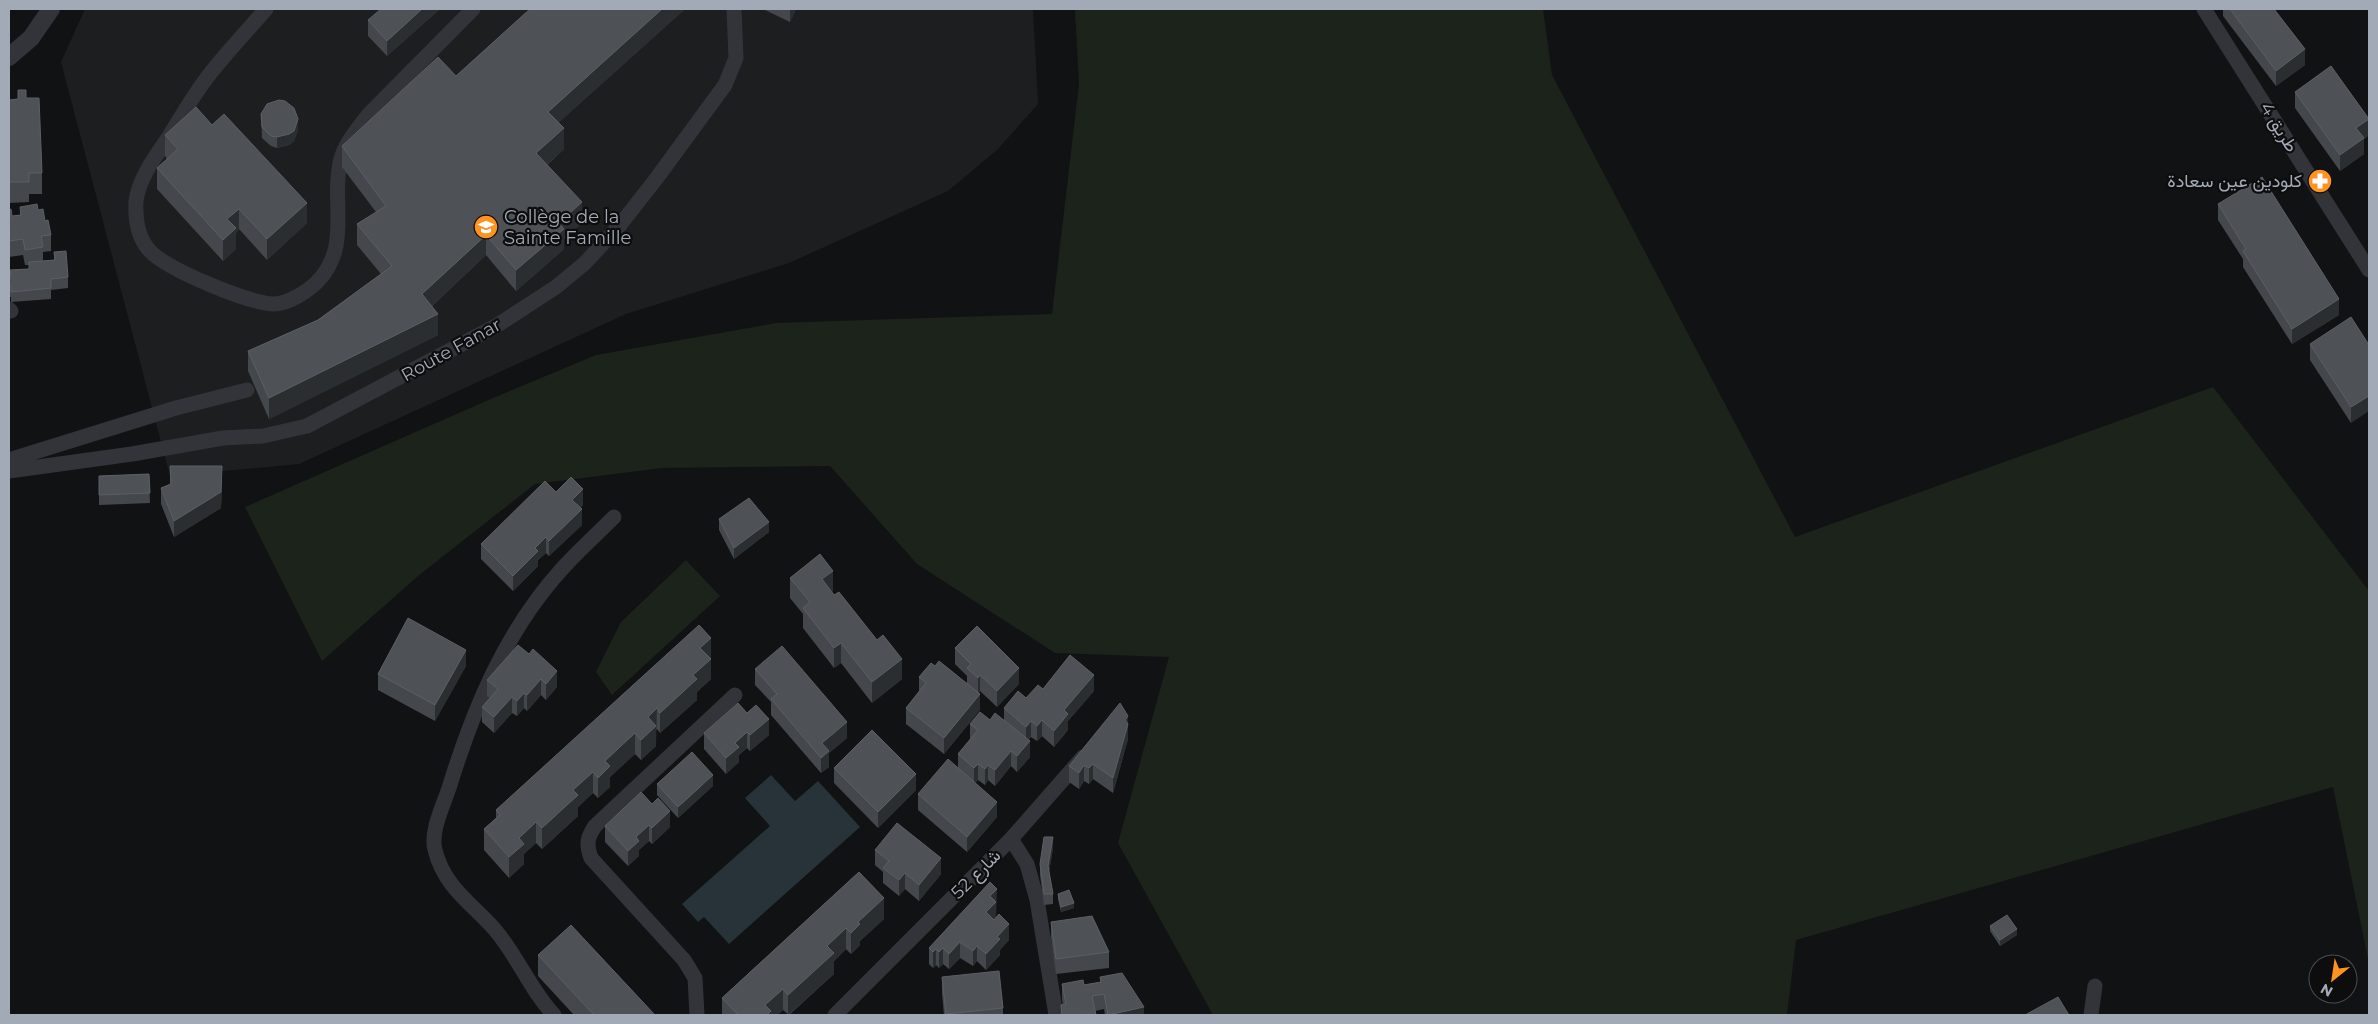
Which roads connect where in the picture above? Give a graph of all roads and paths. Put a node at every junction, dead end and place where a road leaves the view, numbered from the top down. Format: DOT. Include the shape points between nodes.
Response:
graph roads {
  1 [pos="51,9"];
  2 [pos="266,9"];
  3 [pos="473,9"];
  4 [pos="734,9"];
  5 [pos="2204,9"];
  6 [pos="9,57"];
  7 [pos="2369,270"];
  8 [pos="247,390"];
  9 [pos="9,460"];
  10 [pos="9,471"];
  11 [pos="614,517"];
  12 [pos="735,695"];
  13 [pos="1092,747"];
  14 [pos="1011,839"];
  15 [pos="2096,986"];
  16 [pos="554,1015"];
  17 [pos="697,1015"];
  18 [pos="835,1015"];
  19 [pos="1056,1015"];
  20 [pos="2091,1015"];
  1 -- 6 [label="street" via="31,38"];
  2 -- 3 [label="street" via="208,76 159,152 142,181 136,200 136,218 140,235 150,251 168,264 248,299 274,304 302,293 316,283 332,260 339,224 341,158 355,132"];
  4 -- 10 [label="street, Route Fanar" via="736,58 725,85 656,179 585,263 556,287 496,326 307,426 264,436 223,438"];
  5 -- 7 [label="street, طريق 4"];
  8 -- 9 [label="street" via="176,408"];
  11 -- 16 [label="street" via="560,571 529,611 493,670 464,740 436,832 434,849 452,885 496,931"];
  12 -- 17 [label="street" via="587,837 591,858 692,972 698,996"];
  13 -- 14 [label="street, شارع 52"];
  14 -- 18 [label="street, شارع 52"];
  14 -- 19 [label="street" via="1027,864 1037,900"];
  15 -- 20 [label="street"];
}
